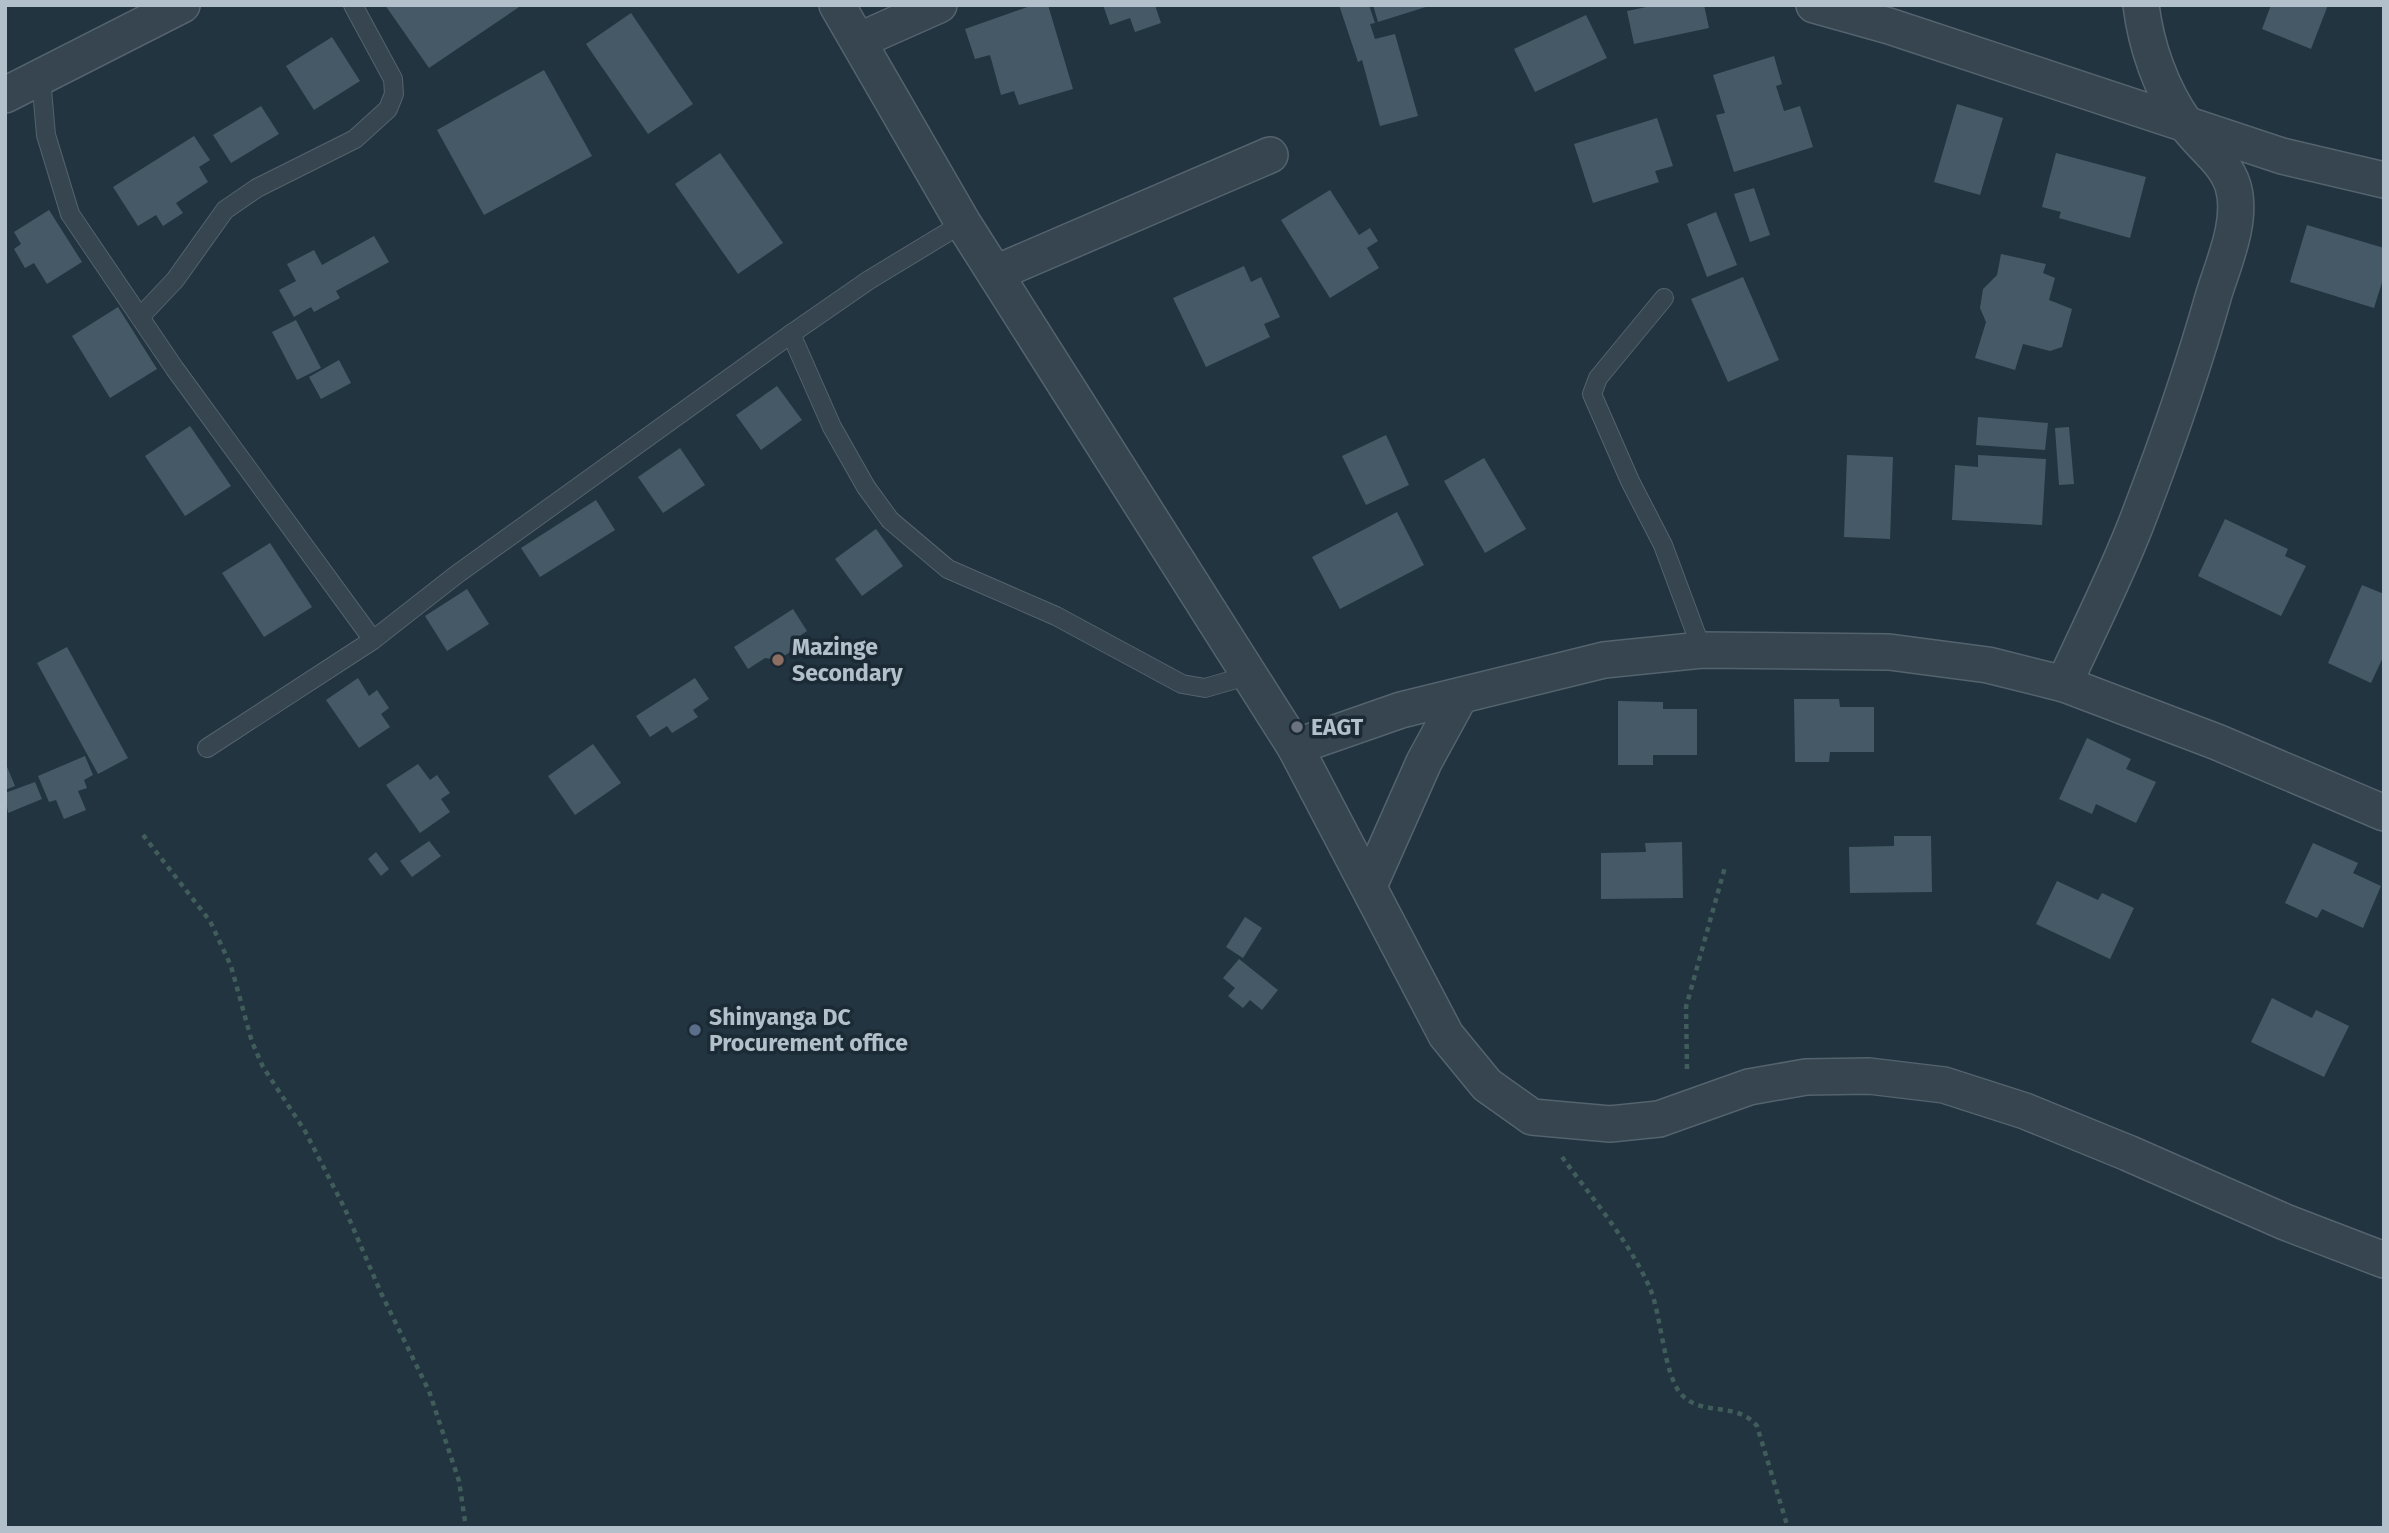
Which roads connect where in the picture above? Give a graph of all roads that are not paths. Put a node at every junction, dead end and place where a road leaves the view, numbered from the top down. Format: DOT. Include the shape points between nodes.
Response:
graph roads {
  1 [pos="182,5"];
  2 [pos="354,5"];
  3 [pos="837,5"];
  4 [pos="939,5"];
  5 [pos="1814,5"];
  6 [pos="2141,5"];
  7 [pos="858,41"];
  8 [pos="41,78"];
  9 [pos="5,95"];
  10 [pos="2185,123"];
  11 [pos="1270,155"];
  12 [pos="2384,180"];
  13 [pos="963,223"];
  14 [pos="996,273"];
  15 [pos="1664,298"];
  16 [pos="140,317"];
  17 [pos="791,334"];
  18 [pos="373,640"];
  19 [pos="1702,650"];
  20 [pos="1250,675"];
  21 [pos="2064,684"];
  22 [pos="1460,696"];
  23 [pos="1295,747"];
  24 [pos="207,748"];
  25 [pos="2384,813"];
  26 [pos="1369,886"];
  27 [pos="2384,1260"];
  1 -- 8 [label="street"];
  2 -- 16 [label="lane" via="393,79 388,109 355,139 257,188 225,210 175,280"];
  3 -- 7 [label="street"];
  4 -- 7 [label="street"];
  5 -- 10 [label="street"];
  6 -- 10 [label="street" via="2144,33 2157,68"];
  7 -- 13 [label="street"];
  8 -- 9 [label="street"];
  8 -- 16 [label="lane" via="46,135 70,214"];
  10 -- 12 [label="street" via="2282,156"];
  10 -- 21 [label="street" via="2224,167 2233,186 2232,232 2193,368 2135,526"];
  11 -- 14 [label="street"];
  13 -- 14 [label="street"];
  13 -- 17 [label="lane"];
  14 -- 20 [label="street"];
  15 -- 19 [label="lane" via="1598,379 1592,394 1662,545"];
  16 -- 18 [label="lane"];
  17 -- 18 [label="lane"];
  17 -- 20 [label="lane" via="832,427 866,487 900,530 948,569 1056,616 1182,684 1205,688"];
  18 -- 24 [label="lane"];
  19 -- 21 [label="street" via="1889,652 1988,665"];
  19 -- 22 [label="street" via="1604,660"];
  20 -- 23 [label="street"];
  21 -- 25 [label="street"];
  22 -- 23 [label="street" via="1401,710"];
  22 -- 26 [label="street" via="1424,762"];
  23 -- 26 [label="street"];
  26 -- 27 [label="street" via="1446,1035 1487,1084 1532,1116 1610,1124 1659,1119 1749,1087 1805,1077 1869,1076 1944,1085 2025,1111"];
}
